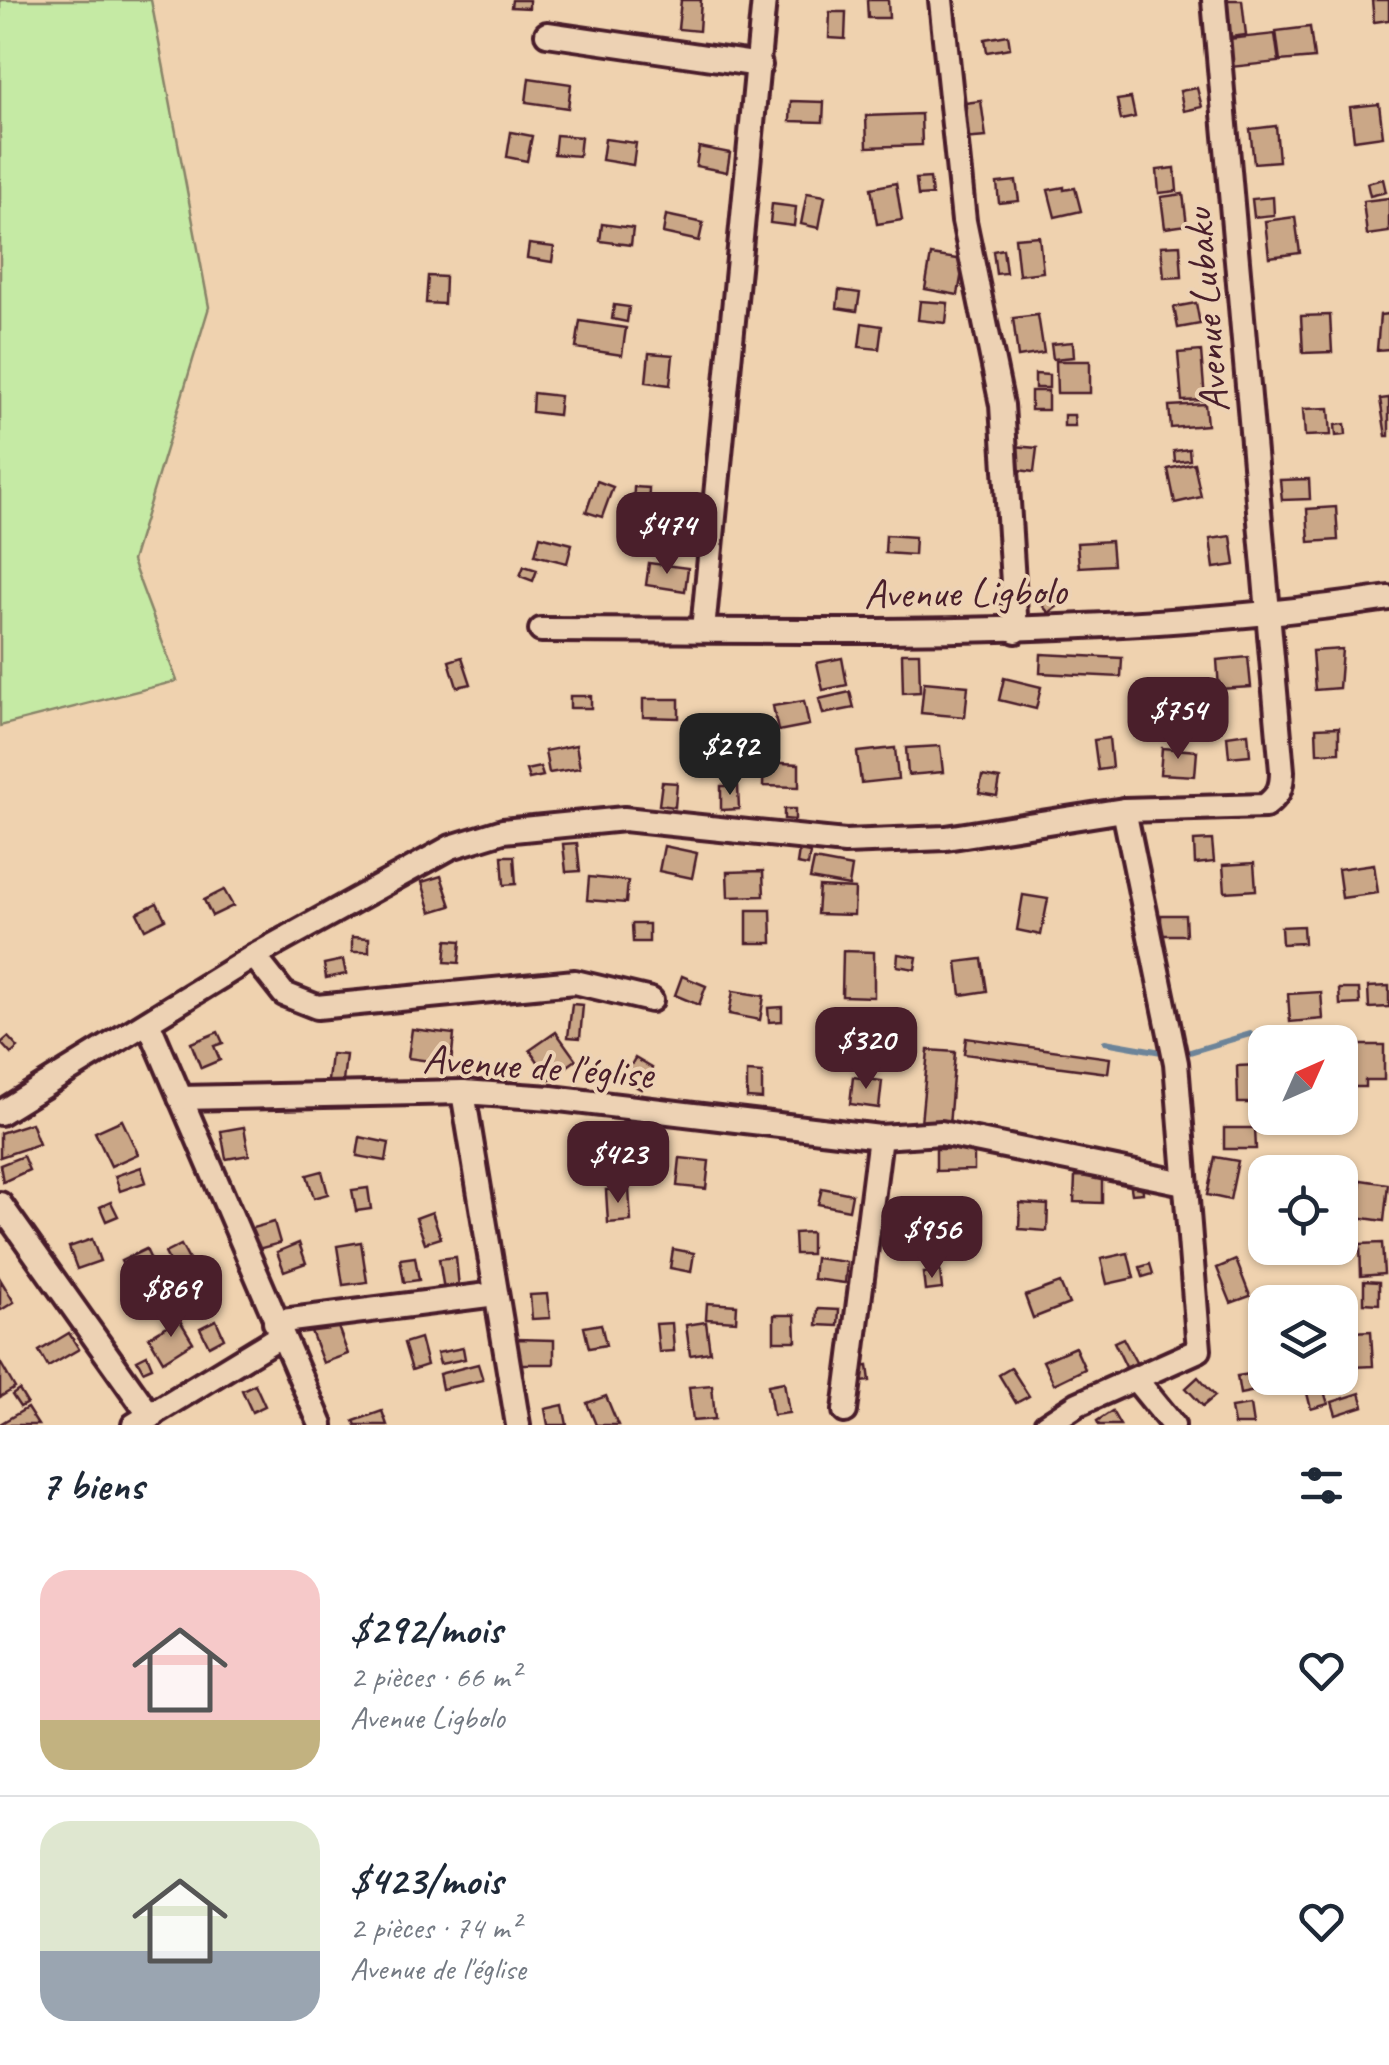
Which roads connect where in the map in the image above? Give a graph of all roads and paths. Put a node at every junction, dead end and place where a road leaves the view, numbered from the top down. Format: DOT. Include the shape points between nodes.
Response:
graph roads {
  1 [pos="764,0"];
  2 [pos="941,0"];
  3 [pos="1214,0"];
  4 [pos="548,34"];
  5 [pos="760,66"];
  6 [pos="1389,598"];
  7 [pos="1271,616"];
  8 [pos="540,630"];
  9 [pos="703,630"];
  10 [pos="1016,630"];
  11 [pos="1124,810"];
  12 [pos="254,956"];
  13 [pos="651,1000"];
  14 [pos="148,1022"];
  15 [pos="463,1092"];
  16 [pos="180,1098"];
  17 [pos="0,1112"];
  18 [pos="880,1137"];
  19 [pos="1184,1183"];
  20 [pos="0,1204"];
  21 [pos="496,1294"];
  22 [pos="278,1329"];
  23 [pos="1137,1381"];
  24 [pos="844,1411"];
  25 [pos="142,1421"];
  26 [pos="321,1425"];
  27 [pos="518,1425"];
  28 [pos="1046,1425"];
  29 [pos="1172,1425"];
  1 -- 5 [label="street"];
  2 -- 10 [label="street" via="964,220 1002,405"];
  3 -- 7 [label="street, Avenue Lubaku"];
  4 -- 5 [label="street"];
  5 -- 9 [label="street"];
  6 -- 7 [label="street, Avenue Ligbolo"];
  7 -- 10 [label="street, Avenue Ligbolo"];
  7 -- 11 [label="street, Avenue Lubaku" via="1282,770 1276,797 1265,806"];
  8 -- 9 [label="street, Avenue Ligbolo"];
  9 -- 10 [label="street, Avenue Ligbolo"];
  11 -- 12 [label="street" via="946,838 845,842 624,819 503,831 451,848"];
  11 -- 19 [label="street" via="1174,1053"];
  12 -- 13 [label="street" via="284,994 317,1007 575,982"];
  12 -- 14 [label="street"];
  14 -- 16 [label="street"];
  14 -- 17 [label="street"];
  15 -- 16 [label="street, Avenue de l'église"];
  15 -- 18 [label="street, Avenue de l'église"];
  15 -- 21 [label="street"];
  16 -- 22 [label="street"];
  18 -- 19 [label="street, Avenue de l'église" via="941,1133"];
  18 -- 24 [label="street"];
  19 -- 23 [label="street" via="1200,1350"];
  20 -- 25 [label="street"];
  21 -- 22 [label="street"];
  21 -- 27 [label="street"];
  22 -- 25 [label="street"];
  22 -- 26 [label="street"];
  23 -- 28 [label="street"];
  23 -- 29 [label="street"];
}
